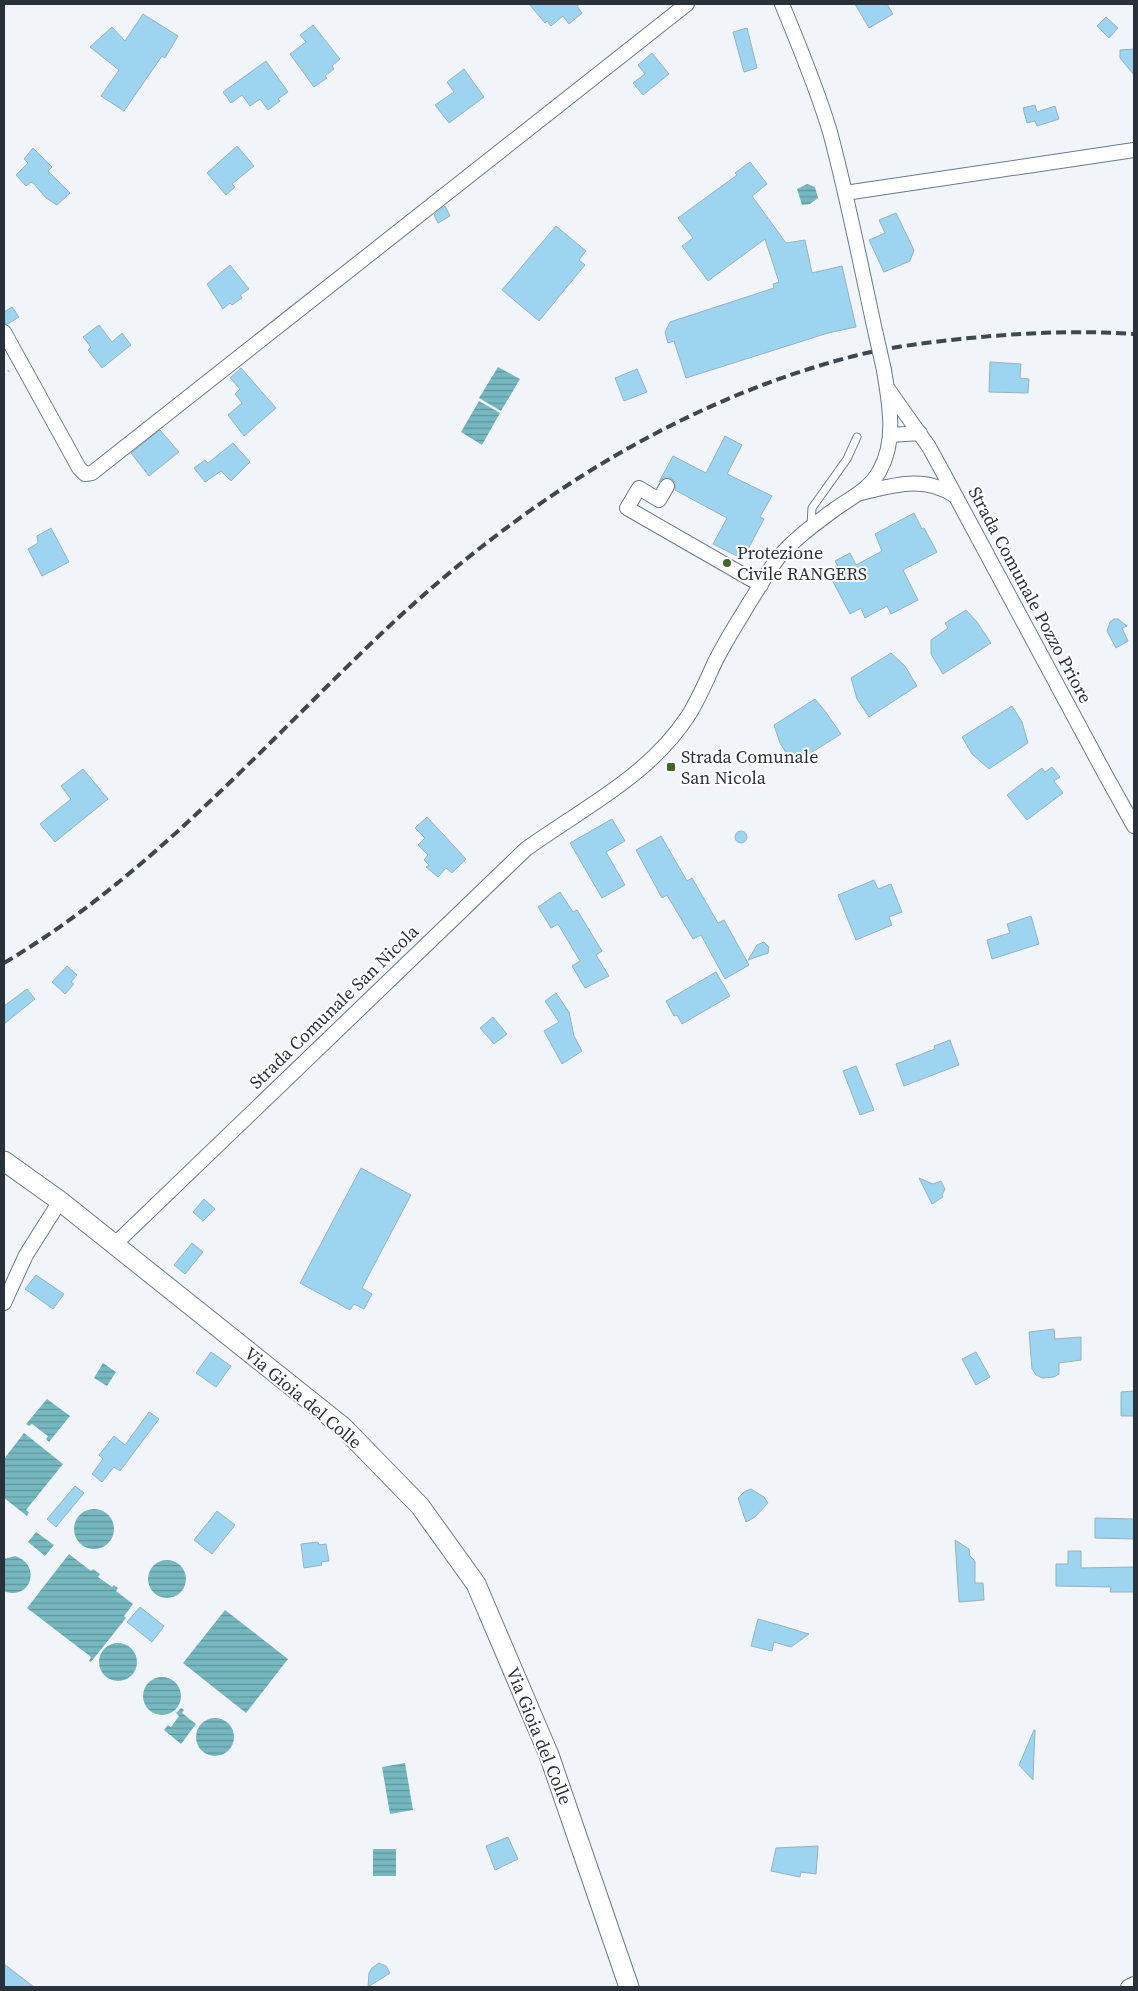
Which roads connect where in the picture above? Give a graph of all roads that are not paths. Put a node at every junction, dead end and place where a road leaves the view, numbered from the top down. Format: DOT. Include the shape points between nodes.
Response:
graph roads {
  1 [pos="687,4"];
  2 [pos="782,4"];
  3 [pos="1134,150"];
  4 [pos="845,193"];
  5 [pos="4,332"];
  6 [pos="886,386"];
  7 [pos="920,433"];
  8 [pos="890,435"];
  9 [pos="857,437"];
  10 [pos="667,486"];
  11 [pos="858,494"];
  12 [pos="956,497"];
  13 [pos="811,527"];
  14 [pos="760,585"];
  15 [pos="1134,826"];
  16 [pos="4,1161"];
  17 [pos="60,1201"];
  18 [pos="114,1245"];
  19 [pos="4,1303"];
  20 [pos="1134,1984"];
  21 [pos="629,1987"];
  22 [pos="1128,1987"];
  1 -- 5 [label="street" via="92,473 84,474 78,468"];
  2 -- 4 [label="street" via="811,75"];
  3 -- 4 [label="street"];
  4 -- 6 [label="street, bridge"];
  6 -- 7 [label="street, Strada Comunale Pozzo Priore"];
  6 -- 8 [label="street"];
  7 -- 8 [label="street"];
  7 -- 12 [label="street, Strada Comunale Pozzo Priore"];
  8 -- 11 [label="street" via="880,472"];
  9 -- 13 [label="lane" via="847,459 812,508"];
  10 -- 14 [label="street" via="659,500 639,488 627,508"];
  11 -- 12 [label="street" via="920,482 947,490"];
  11 -- 13 [label="street, Strada Comunale San Nicola"];
  12 -- 15 [label="street, Strada Comunale Pozzo Priore"];
  13 -- 14 [label="street, Strada Comunale San Nicola" via="778,558"];
  14 -- 18 [label="street, Strada Comunale San Nicola" via="724,645 689,715 662,750 622,785 526,849"];
  16 -- 17 [label="main road, Via Gioia del Colle"];
  17 -- 18 [label="main road, Via Gioia del Colle"];
  17 -- 19 [label="street" via="26,1255"];
  18 -- 21 [label="main road, Via Gioia del Colle" via="344,1427 420,1506 476,1584 549,1755"];
  20 -- 22 [label="street"];
}
